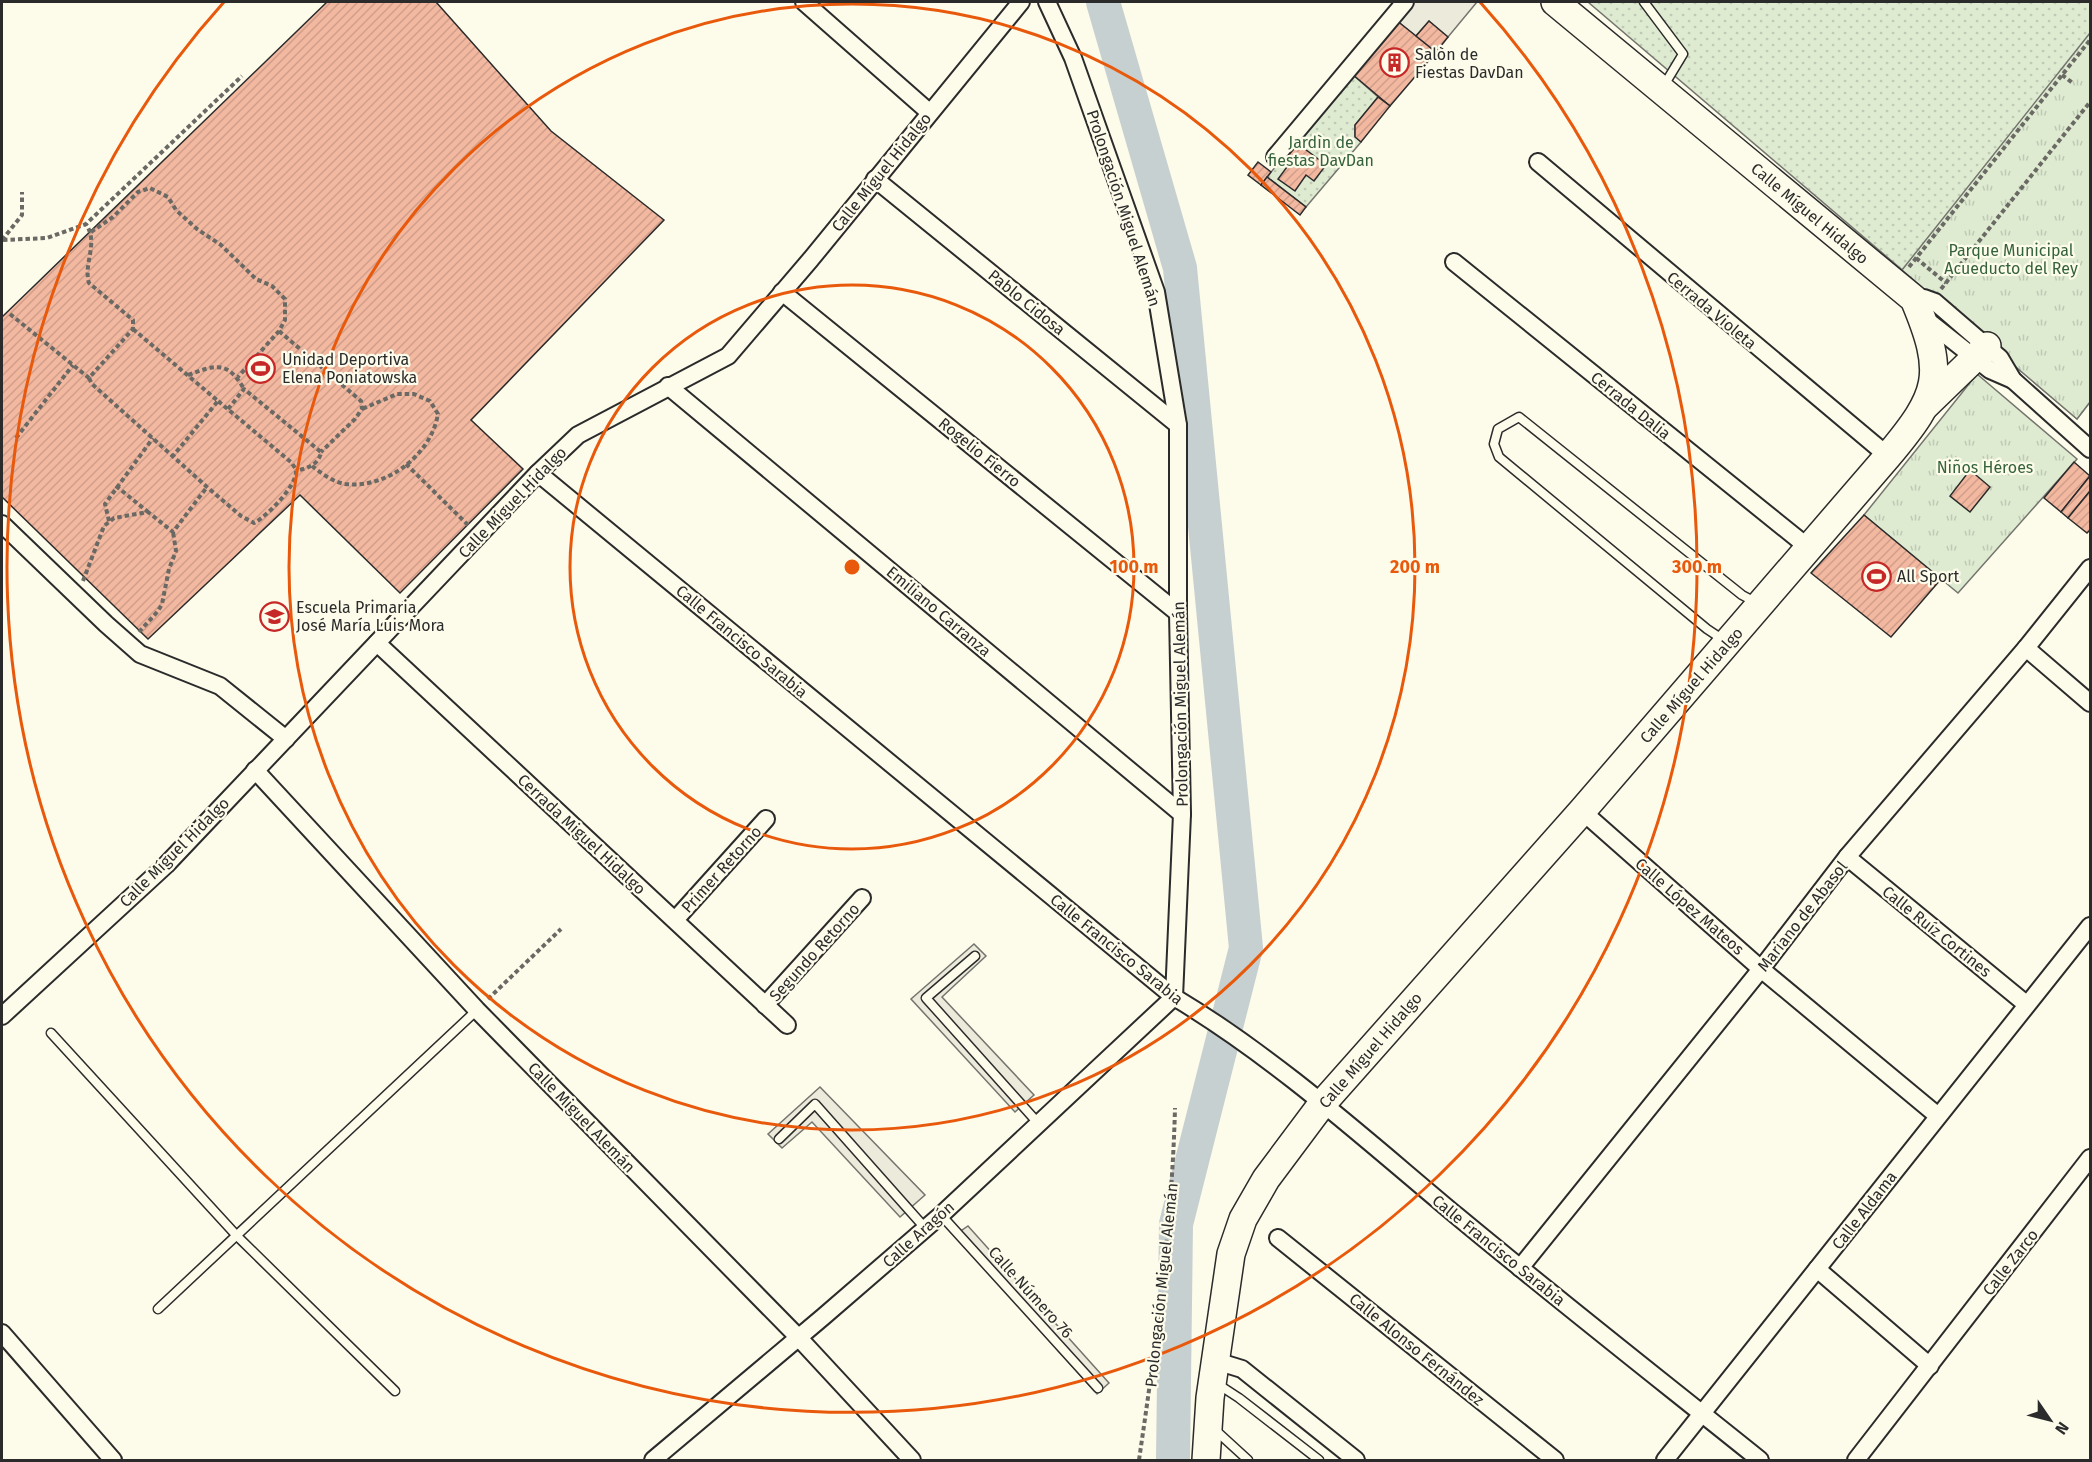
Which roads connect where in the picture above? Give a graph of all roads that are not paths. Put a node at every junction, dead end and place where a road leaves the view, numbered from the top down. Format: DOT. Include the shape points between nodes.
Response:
graph roads {
  1 [pos="804,2"];
  2 [pos="1021,2"];
  3 [pos="1047,2"];
  4 [pos="1405,2"];
  5 [pos="1556,2"];
  6 [pos="1644,2"];
  7 [pos="1661,90"];
  8 [pos="929,112"];
  9 [pos="1275,157"];
  10 [pos="1538,162"];
  11 [pos="875,178"];
  12 [pos="1454,262"];
  13 [pos="782,292"];
  14 [pos="1916,300"];
  15 [pos="1981,352"];
  16 [pos="668,386"];
  17 [pos="1926,405"];
  18 [pos="1178,425"];
  19 [pos="2091,449"];
  20 [pos="1888,456"];
  21 [pos="538,473"];
  22 [pos="2,524"];
  23 [pos="1809,548"];
  24 [pos="2091,568"];
  25 [pos="1760,605"];
  26 [pos="1178,613"];
  27 [pos="377,643"];
  28 [pos="1727,643"];
  29 [pos="2026,648"];
  30 [pos="2091,703"];
  31 [pos="286,739"];
  32 [pos="255,770"];
  33 [pos="1582,811"];
  34 [pos="1182,814"];
  35 [pos="766,819"];
  36 [pos="1847,857"];
  37 [pos="862,898"];
  38 [pos="675,920"];
  39 [pos="2091,926"];
  40 [pos="975,957"];
  41 [pos="1761,969"];
  42 [pos="1174,997"];
  43 [pos="765,1005"];
  44 [pos="2026,1005"];
  45 [pos="477,1010"];
  46 [pos="2,1016"];
  47 [pos="787,1025"];
  48 [pos="51,1033"];
  49 [pos="1322,1104"];
  50 [pos="1938,1116"];
  51 [pos="1038,1123"];
  52 [pos="778,1139"];
  53 [pos="2091,1158"];
  54 [pos="941,1215"];
  55 [pos="926,1228"];
  56 [pos="237,1236"];
  57 [pos="1278,1238"];
  58 [pos="1520,1268"];
  59 [pos="1817,1269"];
  60 [pos="158,1309"];
  61 [pos="2,1333"];
  62 [pos="798,1337"];
  63 [pos="1930,1366"];
  64 [pos="1214,1371"];
  65 [pos="1098,1389"];
  66 [pos="395,1391"];
  67 [pos="1701,1415"];
  68 [pos="1208,1424"];
  69 [pos="113,1461"];
  70 [pos="653,1461"];
  71 [pos="912,1461"];
  72 [pos="1206,1461"];
  73 [pos="1248,1461"];
  74 [pos="1319,1461"];
  75 [pos="1356,1461"];
  76 [pos="1556,1461"];
  77 [pos="1665,1461"];
  78 [pos="1760,1461"];
  79 [pos="1856,1461"];
  1 -- 8 [label="street"];
  2 -- 8 [label="street, Calle Míguel Hidalgo"];
  3 -- 18 [label="street, Prolongación Miguel Alemán" via="1073,58 1156,292"];
  4 -- 9 [label="street"];
  5 -- 7 [label="main road, Calle Míguel Hidalgo"];
  6 -- 7 [label="lane" via="1683,54"];
  7 -- 14 [label="main road, Calle Míguel Hidalgo"];
  8 -- 11 [label="street, Calle Míguel Hidalgo"];
  10 -- 20 [label="street, Cerrada Violeta"];
  11 -- 13 [label="street, Calle Míguel Hidalgo"];
  11 -- 18 [label="street, Pablo Cidosa"];
  12 -- 23 [label="street, Cerrada Dalia"];
  13 -- 16 [label="street, Calle Míguel Hidalgo" via="728,356"];
  13 -- 26 [label="street, Rogelio Fierro"];
  14 -- 15 [label="street"];
  14 -- 17 [label="main road, Calle Míguel Hidalgo" via="1933,350 1932,387"];
  15 -- 17 [label="main road"];
  15 -- 19 [label="street" via="1990,370 2013,380"];
  16 -- 21 [label="street, Calle Míguel Hidalgo" via="578,435"];
  16 -- 34 [label="street, Emiliano Carranza"];
  17 -- 20 [label="main road, Calle Míguel Hidalgo"];
  18 -- 26 [label="street, Prolongación Miguel Alemán"];
  20 -- 23 [label="main road, Calle Míguel Hidalgo"];
  21 -- 27 [label="street, Calle Míguel Hidalgo"];
  21 -- 42 [label="street, Calle Francisco Sarabia"];
  22 -- 31 [label="street" via="140,654 220,686"];
  23 -- 25 [label="main road, Calle Míguel Hidalgo"];
  24 -- 29 [label="street, Mariano de Abasol"];
  25 -- 28 [label="main road, Calle Míguel Hidalgo"];
  25 -- 28 [label="lane" via="1742,595 1520,417 1498,429 1494,444 1499,457"];
  26 -- 34 [label="street, Prolongación Miguel Alemán"];
  27 -- 31 [label="street, Calle Míguel Hidalgo"];
  27 -- 38 [label="street, Cerrada Miguel Hidalgo"];
  28 -- 33 [label="main road, Calle Míguel Hidalgo"];
  29 -- 30 [label="street"];
  29 -- 36 [label="street, Mariano de Abasol"];
  31 -- 32 [label="street, Calle Míguel Hidalgo"];
  32 -- 45 [label="street, Calle Miguel Alemán"];
  32 -- 46 [label="street, Calle Míguel Hidalgo" via="166,866"];
  33 -- 41 [label="street, Calle López Mateos"];
  33 -- 49 [label="main road, Calle Míguel Hidalgo"];
  34 -- 42 [label="street, Prolongación Miguel Alemán"];
  35 -- 38 [label="street, Primer Retorno"];
  36 -- 41 [label="street, Mariano de Abasol"];
  36 -- 44 [label="street, Calle Ruíz Cortines"];
  37 -- 43 [label="street, Segundo Retorno"];
  38 -- 43 [label="street, Cerrada Miguel Hidalgo"];
  39 -- 44 [label="street, Calle Aldama"];
  40 -- 51 [label="lane" via="926,998"];
  41 -- 50 [label="street, Calle López Mateos"];
  41 -- 58 [label="street, Mariano de Abasol"];
  42 -- 49 [label="street, Calle Francisco Sarabia" via="1239,1040"];
  42 -- 51 [label="street, Calle Aragón"];
  43 -- 47 [label="street, Cerrada Miguel Hidalgo"];
  44 -- 50 [label="street, Calle Aldama"];
  45 -- 56 [label="lane"];
  45 -- 62 [label="street, Calle Miguel Alemán"];
  48 -- 56 [label="lane"];
  49 -- 58 [label="street, Calle Francisco Sarabia"];
  49 -- 64 [label="main road, Calle Míguel Hidalgo" via="1266,1179 1243,1219 1231,1254"];
  50 -- 59 [label="street, Calle Aldama"];
  51 -- 54 [label="street, Calle Aragón"];
  52 -- 55 [label="lane" via="815,1104"];
  53 -- 63 [label="street, Calle Zarco"];
  54 -- 55 [label="street, Calle Aragón"];
  54 -- 65 [label="lane, Calle Número 76"];
  55 -- 62 [label="street, Calle Aragón"];
  56 -- 60 [label="lane"];
  56 -- 66 [label="lane"];
  57 -- 76 [label="street, Calle Alonso Fernández"];
  58 -- 67 [label="street, Calle Francisco Sarabia"];
  59 -- 63 [label="street"];
  59 -- 67 [label="street, Calle Aldama"];
  61 -- 69 [label="street"];
  62 -- 70 [label="street, Calle Aragón"];
  62 -- 71 [label="street, Calle Miguel Alemán"];
  63 -- 79 [label="street, Calle Zarco"];
  64 -- 68 [label="main road, Calle Míguel Hidalgo"];
  64 -- 74 [label="lane" via="1239,1398"];
  64 -- 75 [label="street" via="1242,1369"];
  67 -- 77 [label="street, Calle Aldama"];
  67 -- 78 [label="street, Calle Francisco Sarabia"];
  68 -- 72 [label="main road, Calle Míguel Hidalgo"];
  68 -- 73 [label="lane"];
}
